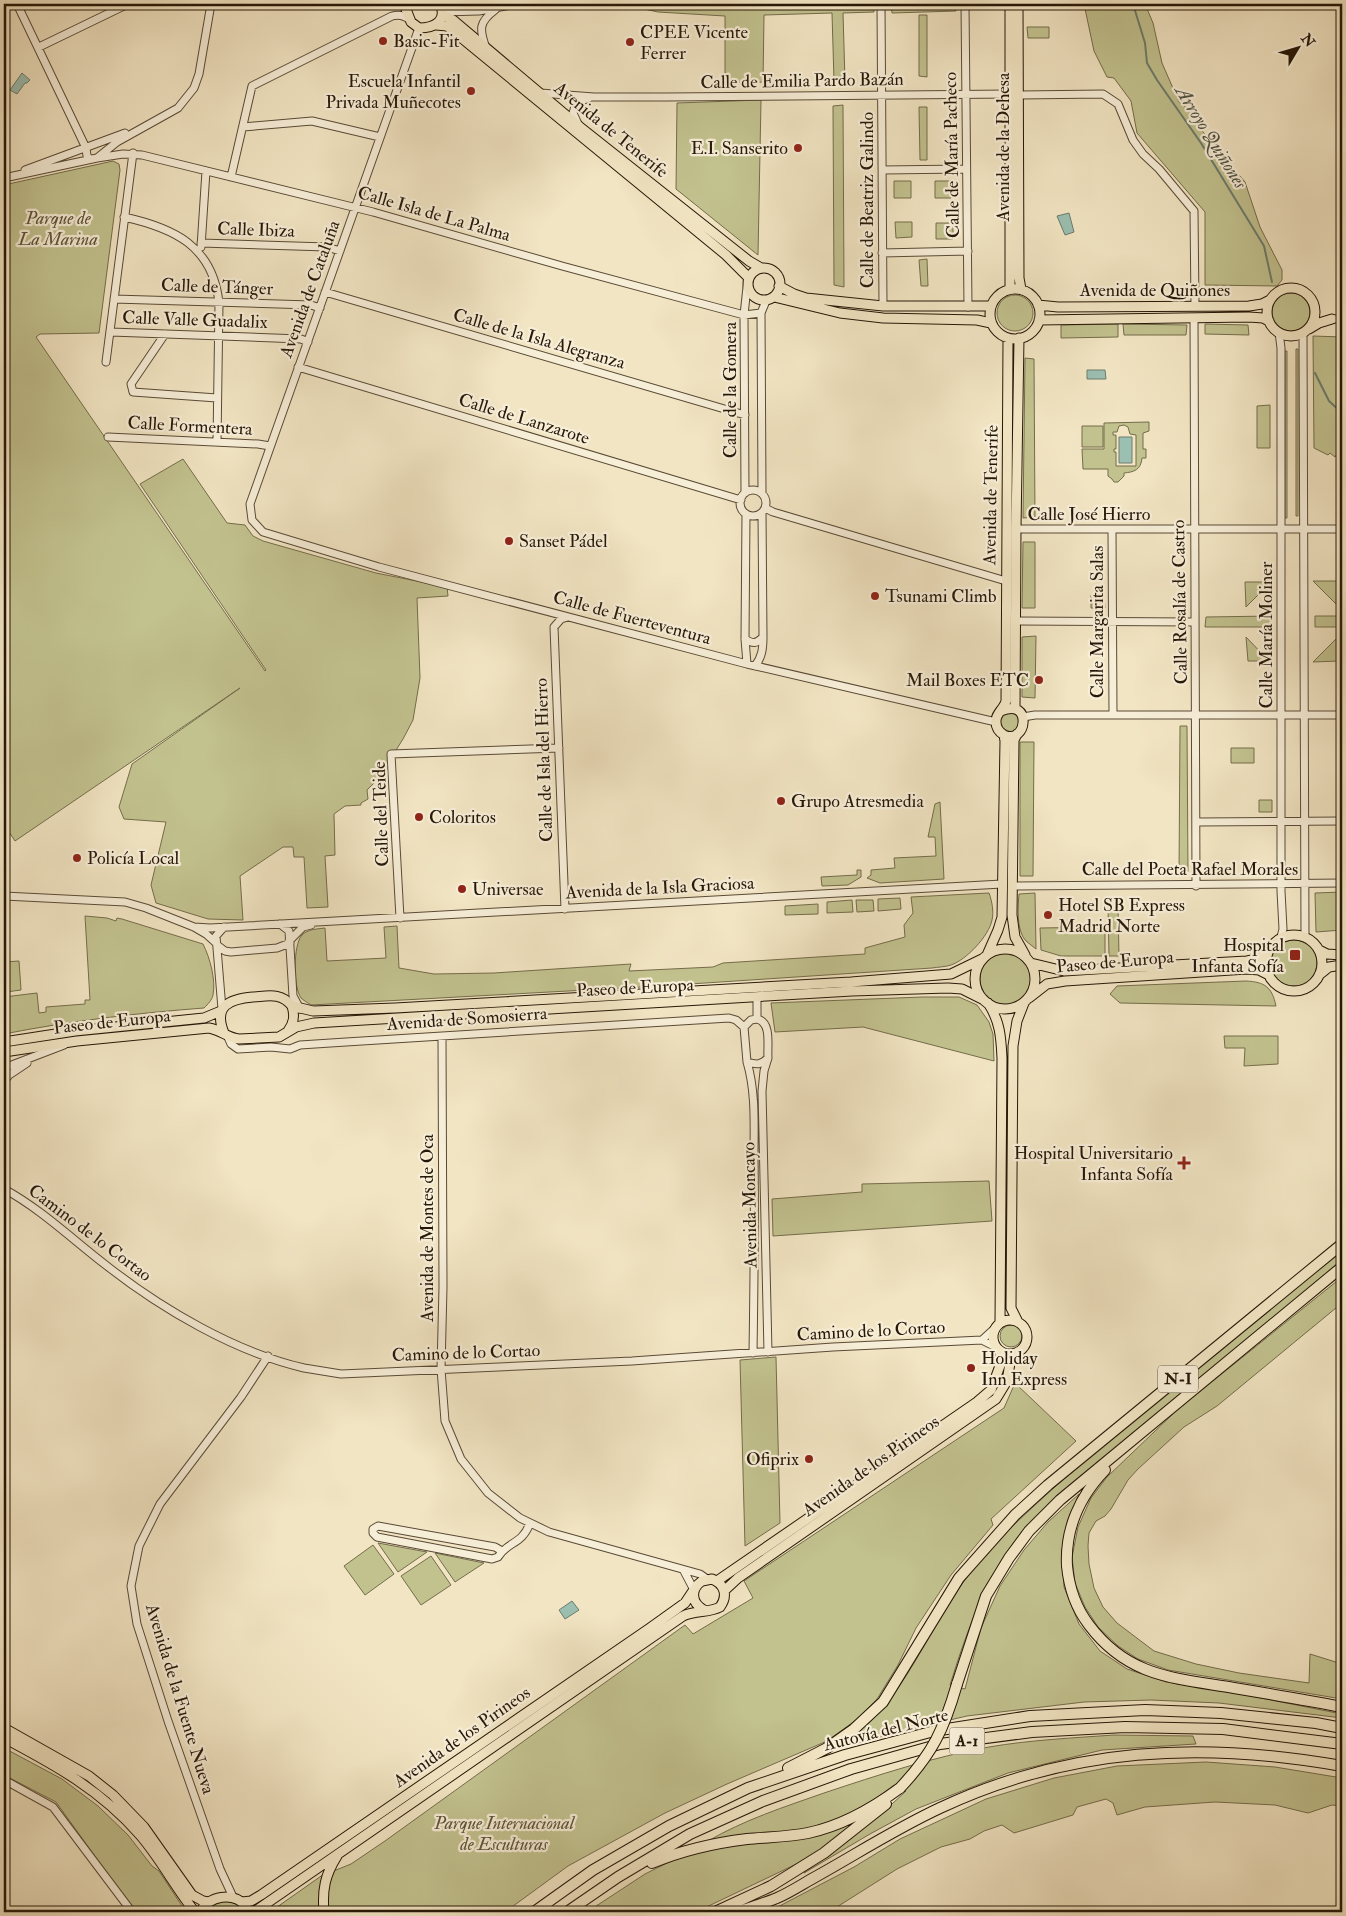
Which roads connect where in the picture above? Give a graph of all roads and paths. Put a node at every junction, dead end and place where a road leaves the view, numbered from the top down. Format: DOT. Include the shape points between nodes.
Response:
graph roads {
  1 [pos="17,4"];
  2 [pos="128,4"];
  3 [pos="211,4"];
  4 [pos="516,4"];
  5 [pos="881,4"];
  6 [pos="966,4"];
  7 [pos="1010,4"];
  8 [pos="1018,4"];
  9 [pos="408,6"];
  10 [pos="496,6"];
  11 [pos="442,9"];
  12 [pos="411,22"];
  13 [pos="436,25"];
  14 [pos="419,28"];
  15 [pos="39,47"];
  16 [pos="486,48"];
  17 [pos="540,93"];
  18 [pos="1015,94"];
  19 [pos="882,95"];
  20 [pos="966,95"];
  21 [pos="594,97"];
  22 [pos="153,122"];
  23 [pos="243,127"];
  24 [pos="580,127"];
  25 [pos="79,133"];
  26 [pos="380,137"];
  27 [pos="96,144"];
  28 [pos="86,148"];
  29 [pos="133,153"];
  30 [pos="96,157"];
  31 [pos="966,169"];
  32 [pos="882,170"];
  33 [pos="206,171"];
  34 [pos="13,175"];
  35 [pos="231,177"];
  36 [pos="4,178"];
  37 [pos="355,208"];
  38 [pos="124,217"];
  39 [pos="201,243"];
  40 [pos="340,251"];
  41 [pos="968,251"];
  42 [pos="882,253"];
  43 [pos="201,255"];
  44 [pos="761,268"];
  45 [pos="748,282"];
  46 [pos="780,286"];
  47 [pos="1010,289"];
  48 [pos="1022,289"];
  49 [pos="325,292"];
  50 [pos="114,299"];
  51 [pos="770,299"];
  52 [pos="1270,300"];
  53 [pos="219,303"];
  54 [pos="1038,305"];
  55 [pos="1195,305"];
  56 [pos="883,306"];
  57 [pos="990,306"];
  58 [pos="968,307"];
  59 [pos="320,308"];
  60 [pos="1315,308"];
  61 [pos="744,314"];
  62 [pos="761,314"];
  63 [pos="1194,318"];
  64 [pos="1332,319"];
  65 [pos="1342,319"];
  66 [pos="1039,320"];
  67 [pos="1269,321"];
  68 [pos="991,322"];
  69 [pos="1305,331"];
  70 [pos="111,332"];
  71 [pos="1279,332"];
  72 [pos="165,334"];
  73 [pos="218,336"];
  74 [pos="1008,338"];
  75 [pos="1020,338"];
  76 [pos="308,342"];
  77 [pos="106,362"];
  78 [pos="298,367"];
  79 [pos="217,398"];
  80 [pos="745,415"];
  81 [pos="108,437"];
  82 [pos="217,442"];
  83 [pos="270,446"];
  84 [pos="746,493"];
  85 [pos="762,493"];
  86 [pos="741,500"];
  87 [pos="764,510"];
  88 [pos="746,514"];
  89 [pos="1303,528"];
  90 [pos="1016,529"];
  91 [pos="1281,529"];
  92 [pos="1342,529"];
  93 [pos="1112,530"];
  94 [pos="1195,530"];
  95 [pos="263,532"];
  96 [pos="1006,581"];
  97 [pos="568,617"];
  98 [pos="1112,621"];
  99 [pos="1016,622"];
  100 [pos="1196,622"];
  101 [pos="763,637"];
  102 [pos="745,639"];
  103 [pos="751,665"];
  104 [pos="1015,709"];
  105 [pos="1001,711"];
  106 [pos="1113,715"];
  107 [pos="1197,715"];
  108 [pos="1281,715"];
  109 [pos="1304,715"];
  110 [pos="1342,715"];
  111 [pos="1023,717"];
  112 [pos="996,722"];
  113 [pos="1017,734"];
  114 [pos="1004,735"];
  115 [pos="559,748"];
  116 [pos="1281,821"];
  117 [pos="1304,821"];
  118 [pos="1342,821"];
  119 [pos="1197,822"];
  120 [pos="1002,884"];
  121 [pos="1282,884"];
  122 [pos="1304,884"];
  123 [pos="1342,884"];
  124 [pos="1013,886"];
  125 [pos="1196,886"];
  126 [pos="4,896"];
  127 [pos="565,908"];
  128 [pos="400,918"];
  129 [pos="320,922"];
  130 [pos="280,924"];
  131 [pos="194,927"];
  132 [pos="224,927"];
  133 [pos="1305,936"];
  134 [pos="1282,937"];
  135 [pos="289,942"];
  136 [pos="216,944"];
  137 [pos="1319,950"];
  138 [pos="1266,954"];
  139 [pos="1024,955"];
  140 [pos="1342,955"];
  141 [pos="985,957"];
  142 [pos="1031,963"];
  143 [pos="1342,965"];
  144 [pos="1267,974"];
  145 [pos="1319,975"];
  146 [pos="756,997"];
  147 [pos="1026,1000"];
  148 [pos="986,1002"];
  149 [pos="294,1004"];
  150 [pos="221,1010"];
  151 [pos="757,1019"];
  152 [pos="744,1026"];
  153 [pos="286,1033"];
  154 [pos="226,1034"];
  155 [pos="442,1036"];
  156 [pos="77,1041"];
  157 [pos="4,1042"];
  158 [pos="290,1049"];
  159 [pos="4,1052"];
  160 [pos="768,1058"];
  161 [pos="32,1059"];
  162 [pos="747,1062"];
  163 [pos="4,1068"];
  164 [pos="4,1082"];
  165 [pos="4,1189"];
  166 [pos="755,1218"];
  167 [pos="765,1218"];
  168 [pos="1342,1244"];
  169 [pos="1342,1267"];
  170 [pos="1017,1320"];
  171 [pos="997,1326"];
  172 [pos="982,1340"];
  173 [pos="998,1349"];
  174 [pos="768,1352"];
  175 [pos="753,1353"];
  176 [pos="1015,1353"];
  177 [pos="268,1356"];
  178 [pos="441,1370"];
  179 [pos="1122,1450"];
  180 [pos="530,1522"];
  181 [pos="502,1551"];
  182 [pos="684,1571"];
  183 [pos="707,1579"];
  184 [pos="717,1581"];
  185 [pos="694,1590"];
  186 [pos="724,1591"];
  187 [pos="704,1610"];
  188 [pos="1342,1707"];
  189 [pos="4,1728"];
  190 [pos="1342,1728"];
  191 [pos="4,1738"];
  192 [pos="1342,1744"];
  193 [pos="1342,1766"];
  194 [pos="5,1782"];
  195 [pos="761,1782"];
  196 [pos="900,1788"];
  197 [pos="340,1852"];
  198 [pos="223,1877"];
  199 [pos="618,1877"];
  200 [pos="233,1897"];
  201 [pos="218,1898"];
  202 [pos="209,1902"];
  203 [pos="242,1902"];
  204 [pos="132,1912"];
  205 [pos="195,1912"];
  206 [pos="200,1912"];
  207 [pos="250,1912"];
  208 [pos="254,1912"];
  209 [pos="324,1912"];
  210 [pos="534,1912"];
  211 [pos="568,1912"];
  212 [pos="714,1912"];
  213 [pos="738,1912"];
  1 -- 15 [label="street"];
  2 -- 15 [label="street"];
  3 -- 22 [label="street" via="194,88 178,108"];
  4 -- 10 [label="street"];
  5 -- 19 [label="street, Calle de Beatriz Galindo"];
  6 -- 20 [label="street, Calle de María Pacheco"];
  7 -- 18 [label="main road, Avenida de la Dehesa"];
  8 -- 18 [label="main road, Avenida de la Dehesa"];
  9 -- 12 [label="main road"];
  10 -- 11 [label="street"];
  10 -- 16 [label="street" via="481,26"];
  11 -- 13 [label="main road" via="441,20"];
  11 -- 16 [label="main road, Avenida de Tenerife"];
  12 -- 14 [label="main road"];
  12 -- 23 [label="street" via="406,16 392,16 252,86"];
  13 -- 14 [label="main road"];
  13 -- 45 [label="main road, Avenida de Tenerife" via="447,26 726,255"];
  14 -- 26 [label="street, Avenida de Cataluña"];
  15 -- 25 [label="street"];
  16 -- 17 [label="main road, Avenida de Tenerife"];
  17 -- 21 [label="street, Calle de Emilia Pardo Bazán"];
  17 -- 24 [label="main road, Avenida de Tenerife"];
  18 -- 20 [label="street, Calle de Emilia Pardo Bazán"];
  18 -- 47 [label="main road, Avenida de la Dehesa"];
  18 -- 48 [label="main road, Avenida de la Dehesa" via="1019,278"];
  18 -- 55 [label="street, Calle de Emilia Pardo Bazán" via="1103,94 1118,104 1133,140 1194,211"];
  19 -- 20 [label="street, Calle de Emilia Pardo Bazán"];
  19 -- 21 [label="street, Calle de Emilia Pardo Bazán"];
  19 -- 32 [label="street, Calle de Beatriz Galindo"];
  20 -- 31 [label="street, Calle de María Pacheco"];
  21 -- 24 [label="street" via="576,103 573,113"];
  22 -- 27 [label="street"];
  22 -- 30 [label="street"];
  23 -- 26 [label="street" via="312,121"];
  23 -- 35 [label="street"];
  24 -- 44 [label="main road, Avenida de Tenerife"];
  25 -- 27 [label="street" via="86,141"];
  25 -- 28 [label="street"];
  26 -- 37 [label="street, Avenida de Cataluña"];
  27 -- 28 [label="street"];
  27 -- 30 [label="street" via="99,146"];
  28 -- 30 [label="street" via="87,156"];
  28 -- 34 [label="street"];
  29 -- 30 [label="street, Calle Isla de La Palma"];
  29 -- 33 [label="street, Calle Isla de La Palma"];
  29 -- 38 [label="street"];
  30 -- 34 [label="street, Calle Isla de La Palma"];
  31 -- 32 [label="street"];
  31 -- 41 [label="street, Calle de María Pacheco"];
  32 -- 42 [label="street, Calle de Beatriz Galindo"];
  33 -- 35 [label="street, Calle Isla de La Palma"];
  33 -- 39 [label="street"];
  34 -- 36 [label="street"];
  35 -- 37 [label="street, Calle Isla de La Palma"];
  37 -- 40 [label="street, Avenida de Cataluña"];
  37 -- 61 [label="street, Calle Isla de La Palma"];
  38 -- 43 [label="street" via="177,234"];
  38 -- 50 [label="street"];
  39 -- 40 [label="street, Calle Ibiza" via="328,247"];
  39 -- 43 [label="street"];
  40 -- 49 [label="street, Avenida de Cataluña"];
  41 -- 42 [label="street"];
  41 -- 58 [label="street, Calle de María Pacheco"];
  42 -- 56 [label="street, Calle de Beatriz Galindo"];
  43 -- 53 [label="street" via="217,287"];
  44 -- 45 [label="main road" via="754,271"];
  44 -- 46 [label="main road" via="777,274"];
  45 -- 51 [label="main road" via="751,294 758,300"];
  45 -- 61 [label="street, Calle de la Gomera"];
  46 -- 51 [label="main road"];
  46 -- 56 [label="main road" via="806,298"];
  47 -- 48 [label="main road"];
  47 -- 57 [label="main road" via="998,294"];
  48 -- 54 [label="main road" via="1035,298"];
  49 -- 59 [label="street, Avenida de Cataluña"];
  49 -- 80 [label="street, Calle de la Isla Alegranza"];
  50 -- 53 [label="street, Calle de Tánger"];
  50 -- 70 [label="street"];
  51 -- 62 [label="street, Calle de la Gomera"];
  51 -- 68 [label="main road" via="883,318"];
  52 -- 55 [label="main road, Avenida de Quiñones" via="1249,306"];
  52 -- 60 [label="main road" via="1280,290 1295,288 1308,295"];
  52 -- 67 [label="main road" via="1267,307"];
  53 -- 59 [label="street, Calle de Tánger"];
  53 -- 73 [label="street"];
  54 -- 55 [label="main road, Avenida de Quiñones"];
  54 -- 66 [label="main road"];
  56 -- 58 [label="main road"];
  57 -- 58 [label="main road"];
  57 -- 68 [label="main road"];
  59 -- 76 [label="street, Avenida de Cataluña"];
  60 -- 64 [label="main road"];
  60 -- 69 [label="main road" via="1312,324"];
  61 -- 62 [label="street, Calle Isla de La Palma"];
  61 -- 80 [label="street, Calle de la Gomera"];
  62 -- 85 [label="street, Calle de la Gomera"];
  63 -- 66 [label="main road, Avenida de Quiñones"];
  63 -- 67 [label="main road, Avenida de Quiñones" via="1249,317"];
  63 -- 94 [label="street, Calle Rosalía de Castro"];
  64 -- 65 [label="street"];
  64 -- 69 [label="main road" via="1319,322"];
  66 -- 75 [label="main road" via="1032,332"];
  67 -- 71 [label="main road"];
  68 -- 74 [label="main road" via="995,330"];
  69 -- 71 [label="main road" via="1291,336"];
  69 -- 89 [label="street"];
  70 -- 72 [label="street, Calle Valle Guadalix"];
  70 -- 77 [label="street"];
  71 -- 91 [label="street, Calle María Moliner"];
  72 -- 73 [label="street, Calle Valle Guadalix"];
  72 -- 79 [label="street" via="131,384 134,392"];
  73 -- 76 [label="street, Calle Valle Guadalix"];
  73 -- 79 [label="street"];
  74 -- 75 [label="main road"];
  74 -- 96 [label="main road, Avenida de Tenerife"];
  75 -- 90 [label="main road, Avenida de Tenerife"];
  76 -- 78 [label="street, Avenida de Cataluña"];
  78 -- 83 [label="street, Avenida de Cataluña"];
  78 -- 86 [label="street, Calle de Lanzarote"];
  79 -- 82 [label="street"];
  80 -- 84 [label="street, Calle de la Gomera"];
  81 -- 82 [label="street, Calle Formentera"];
  82 -- 83 [label="street, Calle Formentera"];
  83 -- 95 [label="street, Avenida de Cataluña" via="250,504 252,520"];
  84 -- 85 [label="street" via="752,490"];
  84 -- 86 [label="street"];
  85 -- 87 [label="street" via="766,502"];
  86 -- 88 [label="street"];
  87 -- 88 [label="street" via="752,516"];
  87 -- 96 [label="street"];
  87 -- 101 [label="street"];
  88 -- 102 [label="street"];
  89 -- 91 [label="street, Calle José Hierro"];
  89 -- 92 [label="street, Calle José Hierro"];
  89 -- 109 [label="street"];
  90 -- 93 [label="street, Calle José Hierro"];
  90 -- 99 [label="main road, Avenida de Tenerife"];
  91 -- 94 [label="street, Calle José Hierro"];
  91 -- 108 [label="street, Calle María Moliner"];
  93 -- 94 [label="street, Calle José Hierro"];
  93 -- 98 [label="street, Calle Margarita Salas"];
  94 -- 100 [label="street, Calle Rosalía de Castro"];
  95 -- 97 [label="street, Calle de Fuerteventura" via="379,567"];
  96 -- 105 [label="main road, Avenida de Tenerife" via="1006,701"];
  97 -- 103 [label="street, Calle de Fuerteventura"];
  97 -- 115 [label="street, Calle de Isla del Hierro" via="554,627"];
  98 -- 99 [label="street"];
  98 -- 100 [label="street"];
  98 -- 106 [label="street, Calle Margarita Salas"];
  99 -- 104 [label="main road, Avenida de Tenerife"];
  100 -- 107 [label="street, Calle Rosalía de Castro"];
  101 -- 102 [label="street" via="758,643"];
  101 -- 103 [label="street" via="760,659"];
  102 -- 103 [label="street"];
  103 -- 112 [label="street, Calle de Fuerteventura"];
  104 -- 105 [label="main road"];
  104 -- 111 [label="main road"];
  105 -- 112 [label="main road"];
  106 -- 107 [label="street"];
  106 -- 111 [label="street"];
  107 -- 108 [label="street"];
  107 -- 119 [label="street, Calle Rosalía de Castro"];
  108 -- 109 [label="street"];
  108 -- 116 [label="street, Calle María Moliner"];
  109 -- 110 [label="street"];
  109 -- 117 [label="street"];
  111 -- 113 [label="main road" via="1022,728"];
  112 -- 114 [label="main road"];
  113 -- 114 [label="main road"];
  113 -- 124 [label="main road" via="1014,740"];
  114 -- 120 [label="main road"];
  115 -- 127 [label="street, Calle de Isla del Hierro"];
  115 -- 128 [label="street, Calle del Teide" via="392,754"];
  116 -- 117 [label="street"];
  116 -- 119 [label="street"];
  116 -- 121 [label="street, Calle María Moliner"];
  117 -- 118 [label="street"];
  117 -- 122 [label="street"];
  119 -- 125 [label="street, Calle Rosalía de Castro"];
  120 -- 127 [label="street, Avenida de la Isla Graciosa"];
  120 -- 141 [label="main road" via="1002,916"];
  121 -- 122 [label="street, Calle del Poeta Rafael Morales"];
  121 -- 125 [label="street, Calle del Poeta Rafael Morales"];
  121 -- 134 [label="street, Calle María Moliner"];
  122 -- 123 [label="street, Calle del Poeta Rafael Morales"];
  122 -- 133 [label="street"];
  124 -- 125 [label="street, Calle del Poeta Rafael Morales"];
  124 -- 139 [label="main road" via="1012,922"];
  126 -- 131 [label="street" via="125,902"];
  127 -- 128 [label="street, Avenida de la Isla Graciosa"];
  128 -- 129 [label="street, Avenida de la Isla Graciosa"];
  129 -- 130 [label="street, Avenida de la Isla Graciosa"];
  129 -- 135 [label="street, Avenida de la Isla Graciosa" via="303,927"];
  130 -- 132 [label="street, Avenida de la Isla Graciosa"];
  130 -- 135 [label="street" via="289,931"];
  131 -- 132 [label="street, Avenida de la Isla Graciosa"];
  131 -- 136 [label="street"];
  132 -- 136 [label="street" via="216,936"];
  133 -- 134 [label="main road" via="1292,934"];
  133 -- 137 [label="main road"];
  134 -- 138 [label="main road"];
  135 -- 136 [label="street" via="277,948 231,952"];
  135 -- 149 [label="street"];
  136 -- 150 [label="street"];
  137 -- 140 [label="main road"];
  137 -- 145 [label="main road"];
  138 -- 142 [label="main road, Paseo de Europa" via="1247,961 1064,971"];
  138 -- 144 [label="main road"];
  139 -- 141 [label="main road" via="1006,948"];
  139 -- 142 [label="main road"];
  141 -- 148 [label="main road" via="975,975 978,993"];
  141 -- 149 [label="main road, Paseo de Europa" via="951,974 860,981 395,1008 313,1011"];
  142 -- 147 [label="main road" via="1036,980 1034,990"];
  143 -- 145 [label="main road" via="1329,967"];
  144 -- 145 [label="main road" via="1273,982 1292,992 1304,991"];
  144 -- 147 [label="main road, Paseo de Europa" via="1247,969 1065,981 1047,984"];
  146 -- 148 [label="main road, Paseo de Europa" via="948,988 962,990"];
  146 -- 151 [label="street"];
  146 -- 153 [label="main road, Paseo de Europa" via="314,1023"];
  147 -- 148 [label="main road" via="1006,1009"];
  147 -- 170 [label="main road" via="1017,1021 1013,1046 1011,1308"];
  148 -- 171 [label="main road" via="999,1022 1002,1051"];
  149 -- 150 [label="main road, Paseo de Europa" via="276,995 236,998"];
  149 -- 153 [label="main road" via="293,1025"];
  150 -- 154 [label="main road"];
  150 -- 157 [label="main road, Paseo de Europa" via="204,1018"];
  151 -- 152 [label="street"];
  151 -- 160 [label="street, Avenida Moncayo" via="766,1024"];
  152 -- 155 [label="street, Avenida de Somosierra" via="729,1018"];
  152 -- 162 [label="street, Avenida Moncayo"];
  153 -- 154 [label="main road, Paseo de Europa" via="239,1039"];
  153 -- 158 [label="street"];
  154 -- 156 [label="main road, Paseo de Europa" via="210,1028"];
  154 -- 158 [label="street, Avenida de Somosierra" via="238,1049"];
  155 -- 158 [label="street, Avenida de Somosierra" via="300,1045"];
  155 -- 178 [label="street, Avenida de Montes de Oca"];
  156 -- 159 [label="main road, Paseo de Europa"];
  156 -- 161 [label="street"];
  160 -- 162 [label="street" via="758,1064"];
  160 -- 167 [label="street, Avenida Moncayo" via="762,1091"];
  161 -- 163 [label="street"];
  161 -- 164 [label="street"];
  162 -- 166 [label="street, Avenida Moncayo" via="753,1091"];
  165 -- 177 [label="street, Camino de lo Cortao" via="158,1303 196,1326"];
  166 -- 167 [label="street"];
  166 -- 175 [label="street, Avenida Moncayo"];
  167 -- 174 [label="street, Avenida Moncayo"];
  168 -- 195 [label="highway, N-I" via="1015,1515 959,1578 883,1702 854,1729 827,1748"];
  169 -- 179 [label="highway, N-I"];
  170 -- 171 [label="main road" via="1010,1319"];
  170 -- 176 [label="main road" via="1028,1338 1024,1347"];
  171 -- 172 [label="street"];
  171 -- 173 [label="main road" via="993,1340"];
  172 -- 173 [label="street, Camino de lo Cortao"];
  172 -- 174 [label="street, Camino de lo Cortao"];
  173 -- 176 [label="main road"];
  173 -- 184 [label="main road, Avenida de los Pirineos" via="1000,1363 991,1390 977,1402"];
  174 -- 175 [label="street, Camino de lo Cortao"];
  175 -- 178 [label="street, Camino de lo Cortao"];
  176 -- 186 [label="main road, Avenida de los Pirineos" via="1007,1381 996,1399"];
  177 -- 178 [label="street, Camino de lo Cortao" via="303,1368 341,1374"];
  177 -- 198 [label="street, Avenida de la Fuente Nueva" via="160,1504 139,1546 132,1586 137,1624"];
  178 -- 180 [label="street, Avenida de Montes de Oca" via="445,1421 461,1459 488,1493"];
  179 -- 188 [label="highway" via="1084,1496 1071,1525 1068,1542 1072,1593 1100,1639 1117,1655 1152,1672"];
  179 -- 196 [label="highway, N-I, bridge" via="1060,1500 1029,1531 1010,1558 986,1596 937,1741"];
  180 -- 181 [label="street" via="522,1537"];
  180 -- 182 [label="street, Avenida de Montes de Oca" via="549,1532"];
  181 -- 181 [label="street" via="495,1547 378,1526 373,1532 377,1537 492,1559"];
  182 -- 183 [label="street, Avenida de Montes de Oca"];
  182 -- 185 [label="street"];
  183 -- 184 [label="main road"];
  183 -- 185 [label="main road" via="698,1583"];
  184 -- 186 [label="main road"];
  185 -- 187 [label="main road" via="695,1602"];
  185 -- 203 [label="main road, Avenida de los Pirineos" via="685,1603 261,1895"];
  186 -- 187 [label="main road" via="720,1607"];
  187 -- 197 [label="main road, Avenida de los Pirineos" via="683,1616"];
  189 -- 202 [label="main road" via="89,1776 113,1796 144,1827 192,1894"];
  190 -- 195 [label="highway, Autovía del Norte / A-1" via="1202,1712 1145,1710 1030,1716 934,1731"];
  191 -- 205 [label="main road" via="60,1768 108,1803 140,1835"];
  192 -- 199 [label="highway, Autovía del Norte / A-1" via="1223,1728 1125,1727 1032,1732 940,1744 851,1770 763,1801 690,1834"];
  193 -- 213 [label="highway" via="1296,1758 1202,1751 1102,1758 1066,1766 1022,1777 940,1809 778,1897"];
  194 -- 204 [label="street" via="53,1807"];
  195 -- 210 [label="highway, Autovía del Norte / A-1" via="669,1826 593,1870"];
  196 -- 199 [label="highway" via="882,1801 831,1826 808,1833 707,1845"];
  196 -- 212 [label="highway" via="886,1804 824,1854 771,1886"];
  197 -- 208 [label="main road, Avenida de los Pirineos"];
  197 -- 209 [label="main road" via="328,1869"];
  198 -- 200 [label="street, Avenida de la Fuente Nueva"];
  198 -- 201 [label="street"];
  199 -- 211 [label="highway, Autovía del Norte / A-1"];
  200 -- 201 [label="main road"];
  200 -- 203 [label="main road"];
  201 -- 202 [label="main road"];
  202 -- 206 [label="main road"];
  203 -- 207 [label="main road"];
}
